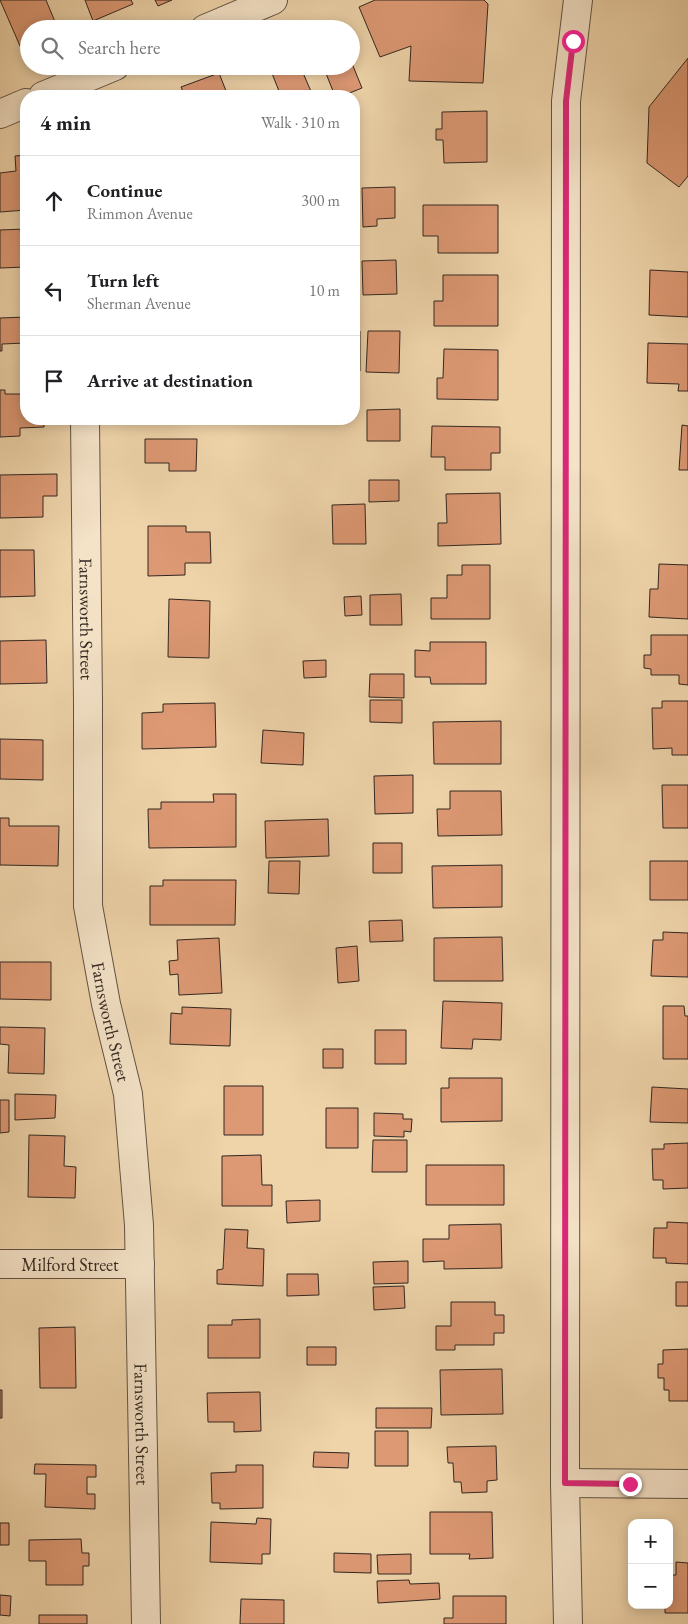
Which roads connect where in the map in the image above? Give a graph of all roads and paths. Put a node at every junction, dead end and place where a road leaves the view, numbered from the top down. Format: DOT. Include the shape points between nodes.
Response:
graph roads {
  1 [pos="273,0"];
  2 [pos="578,0"];
  3 [pos="226,20"];
  4 [pos="101,75"];
  5 [pos="80,89"];
  6 [pos="20,106"];
  7 [pos="0,114"];
  8 [pos="85,425"];
  9 [pos="0,1264"];
  10 [pos="140,1264"];
  11 [pos="565,1483"];
  12 [pos="688,1484"];
  13 [pos="146,1624"];
  14 [pos="568,1624"];
  1 -- 3 [label="street"];
  2 -- 11 [label="street" via="566,101"];
  4 -- 5 [label="street"];
  6 -- 7 [label="street"];
  8 -- 10 [label="street, Farnsworth Street" via="88,906 106,1004 128,1094"];
  9 -- 10 [label="street, Milford Street"];
  10 -- 13 [label="street, Farnsworth Street"];
  11 -- 12 [label="street"];
  11 -- 14 [label="street"];
}
